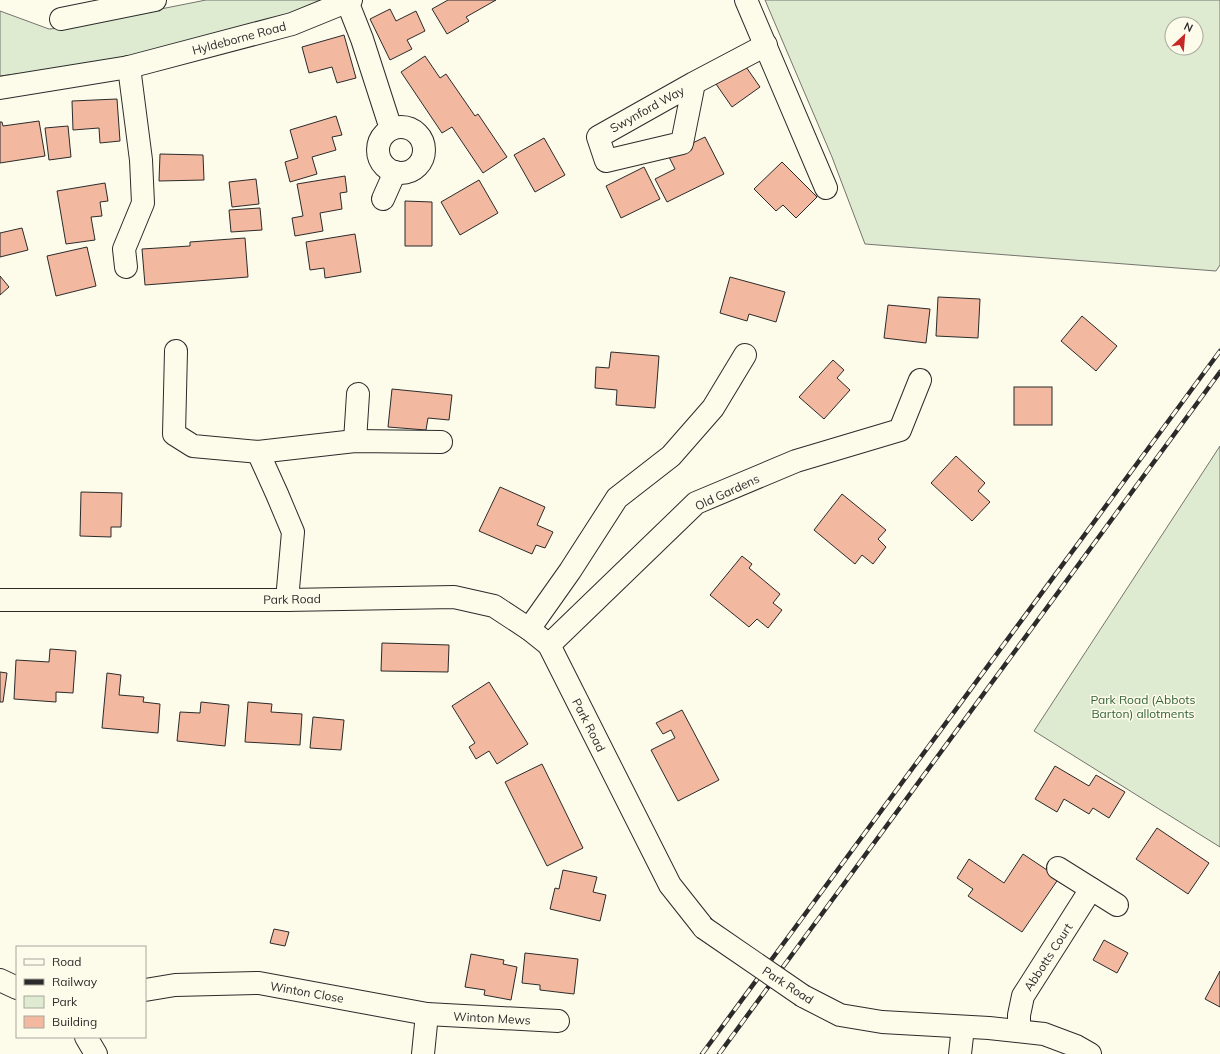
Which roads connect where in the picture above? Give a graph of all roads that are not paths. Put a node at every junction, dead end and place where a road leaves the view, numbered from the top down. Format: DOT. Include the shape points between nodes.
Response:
graph roads {
  1 [pos="155,0"];
  2 [pos="746,0"];
  3 [pos="349,1"];
  4 [pos="61,19"];
  5 [pos="766,45"];
  6 [pos="129,67"];
  7 [pos="694,83"];
  8 [pos="0,88"];
  9 [pos="391,129"];
  10 [pos="395,172"];
  11 [pos="826,188"];
  12 [pos="383,199"];
  13 [pos="126,267"];
  14 [pos="176,351"];
  15 [pos="745,355"];
  16 [pos="920,380"];
  17 [pos="358,394"];
  18 [pos="355,441"];
  19 [pos="441,442"];
  20 [pos="258,452"];
  21 [pos="0,600"];
  22 [pos="287,600"];
  23 [pos="529,629"];
  24 [pos="549,645"];
  25 [pos="1058,868"];
  26 [pos="1091,889"];
  27 [pos="1117,905"];
  28 [pos="0,980"];
  29 [pos="16,988"];
  30 [pos="146,990"];
  31 [pos="427,1014"];
  32 [pos="558,1021"];
  33 [pos="963,1027"];
  34 [pos="1019,1031"];
  35 [pos="87,1038"];
  36 [pos="96,1054"];
  37 [pos="423,1054"];
  38 [pos="960,1054"];
  39 [pos="1090,1054"];
  1 -- 4 [label="street"];
  2 -- 5 [label="street"];
  3 -- 6 [label="street, Hyldeborne Road" via="292,24"];
  3 -- 9 [label="street, Hyldeborne Road"];
  5 -- 7 [label="street, Swynford Way"];
  5 -- 11 [label="street"];
  6 -- 8 [label="street, Hyldeborne Road"];
  6 -- 13 [label="street" via="141,160 143,203 124,249"];
  9 -- 10 [label="street" via="384,134 378,148 382,163"];
  9 -- 10 [label="street" via="412,129 422,140 424,147 422,161 417,166 404,173"];
  10 -- 12 [label="street"];
  14 -- 20 [label="street" via="174,434 193,446"];
  15 -- 23 [label="street" via="713,408 671,456 617,498"];
  16 -- 24 [label="street, Old Gardens" via="900,430 796,461 696,503"];
  17 -- 18 [label="street"];
  18 -- 19 [label="street"];
  18 -- 20 [label="street"];
  20 -- 22 [label="street" via="293,532"];
  21 -- 22 [label="street, Park Road"];
  22 -- 23 [label="street, Park Road" via="454,597 494,606"];
  23 -- 24 [label="street, Park Road"];
  24 -- 33 [label="street, Park Road, bridge" via="670,885 704,928 803,996 840,1015 882,1022"];
  25 -- 26 [label="street"];
  26 -- 27 [label="street"];
  26 -- 34 [label="street, Abbotts Court" via="1023,996"];
  28 -- 29 [label="street"];
  30 -- 31 [label="street, Winton Close" via="175,985 259,983"];
  31 -- 32 [label="street, Winton Mews"];
  31 -- 37 [label="street"];
  33 -- 34 [label="street, Park Road"];
  33 -- 38 [label="street"];
  34 -- 39 [label="street, Park Road" via="1044,1034"];
  35 -- 36 [label="street"];
}
